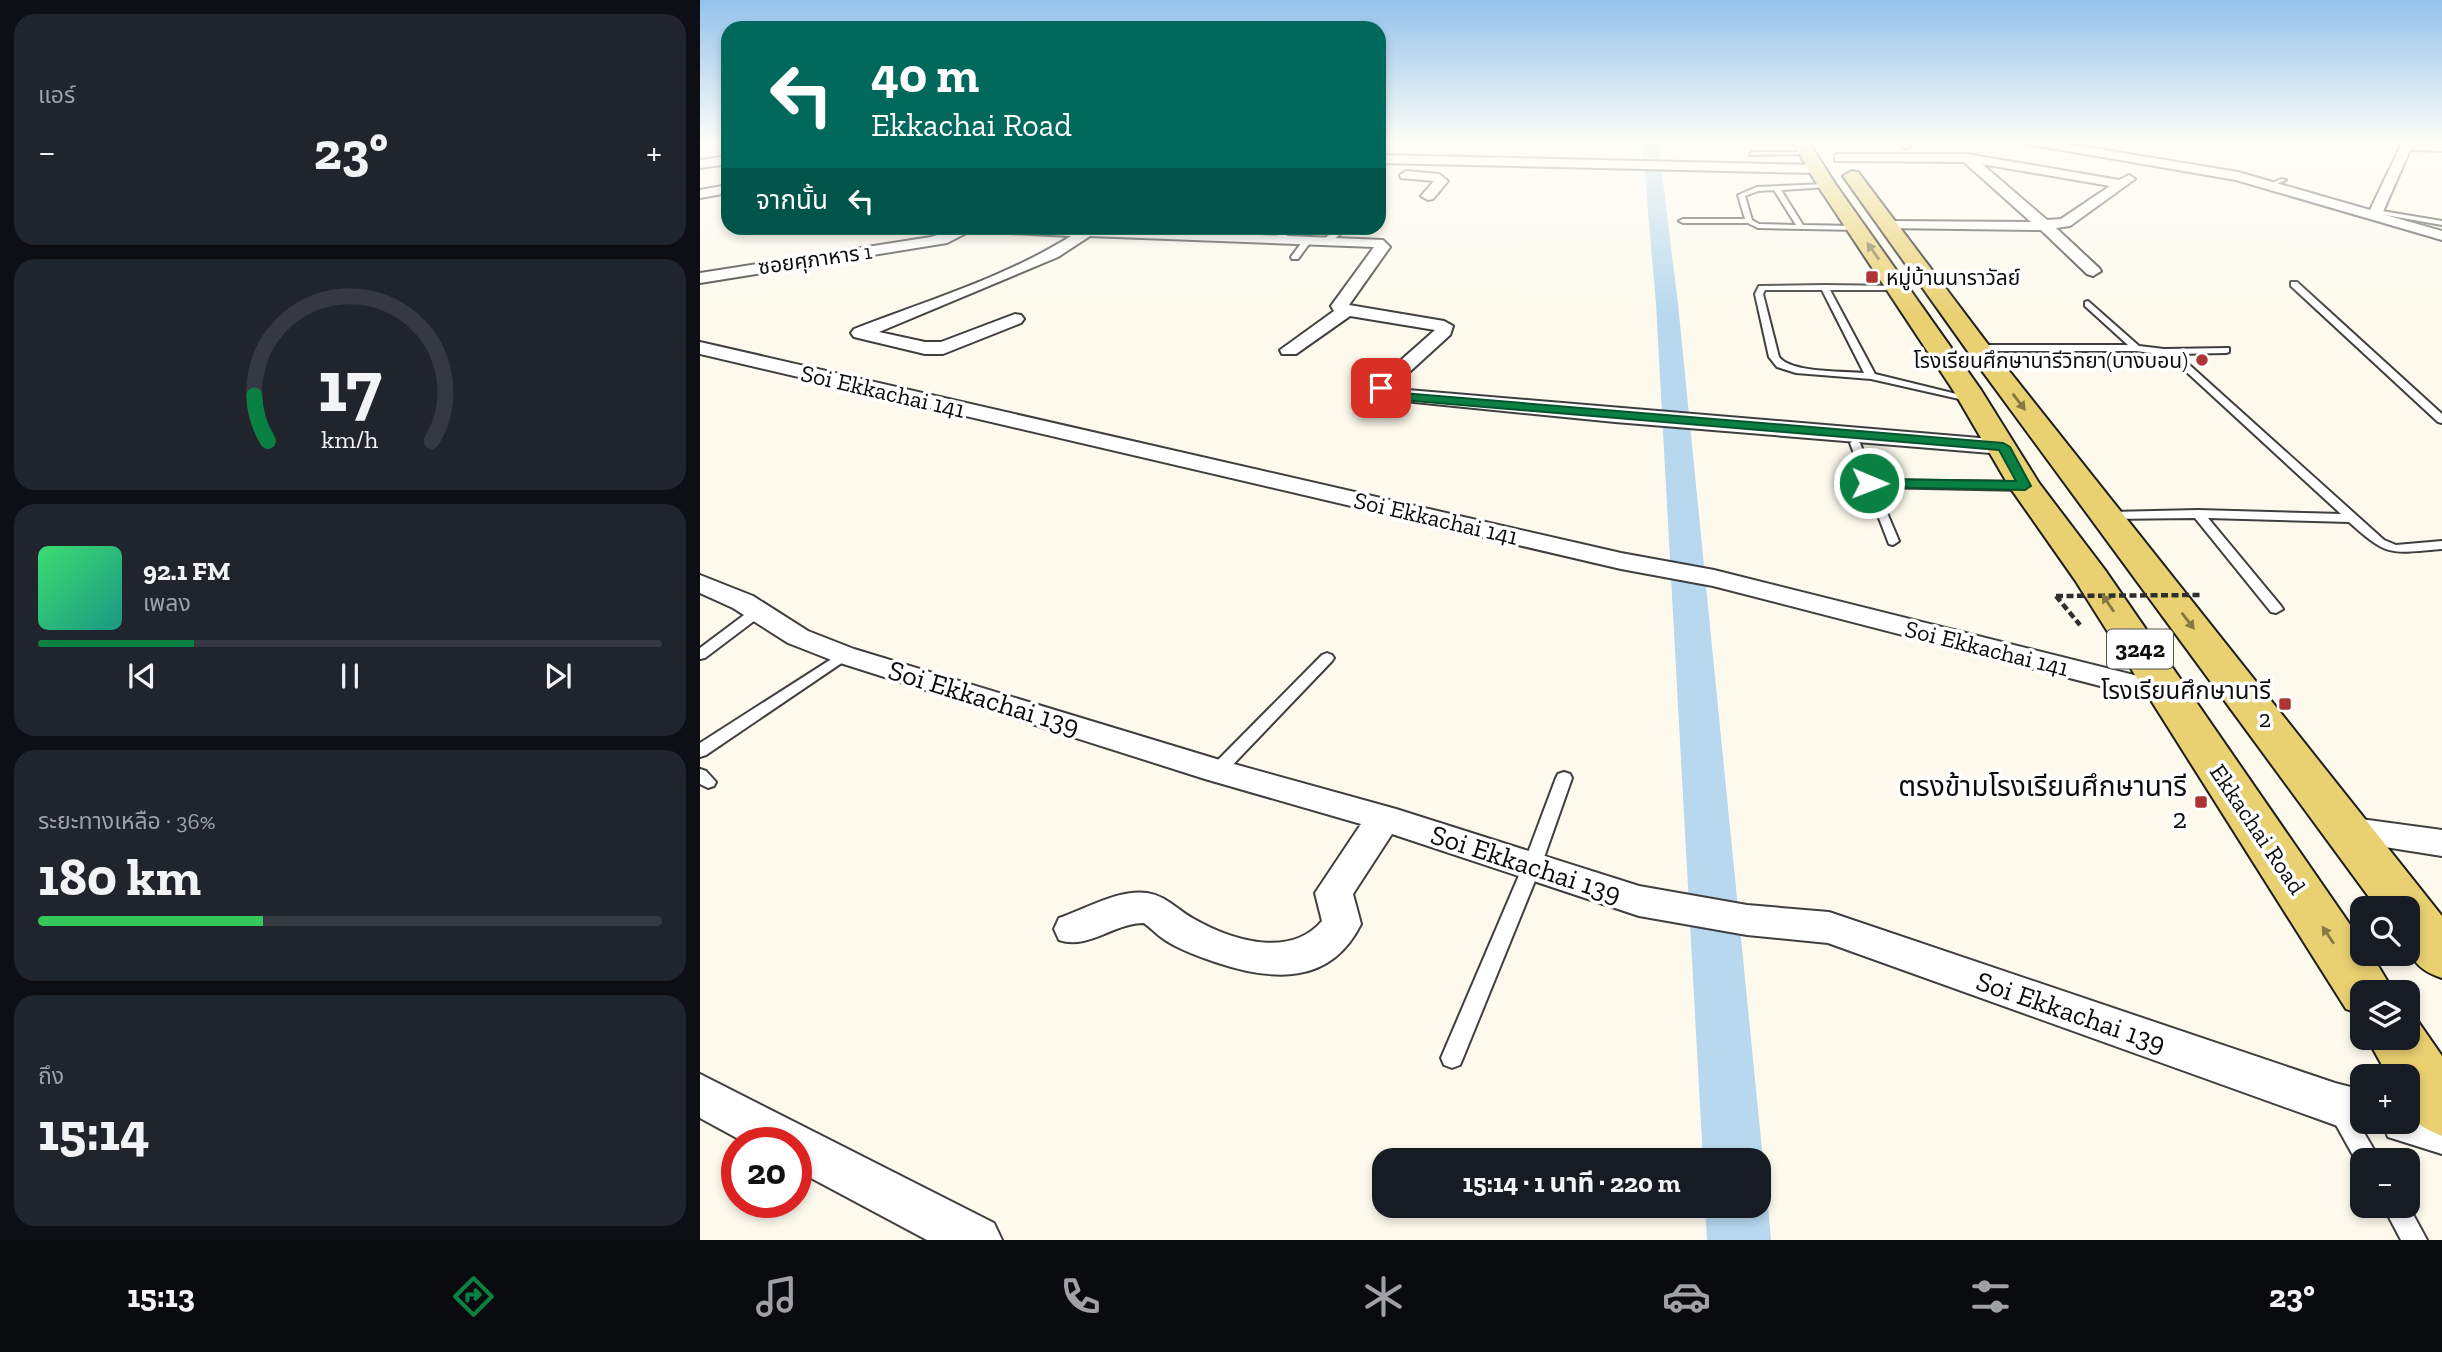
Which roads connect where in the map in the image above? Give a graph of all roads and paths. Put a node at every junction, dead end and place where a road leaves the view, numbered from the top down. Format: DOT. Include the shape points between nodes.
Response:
graph roads {
  1 [pos="1742,199"];
  2 [pos="1783,199"];
  3 [pos="1836,199"];
  4 [pos="1869,199"];
  5 [pos="2015,199"];
  6 [pos="2099,199"];
  7 [pos="2328,199"];
  8 [pos="2381,199"];
  9 [pos="2375,214"];
  10 [pos="1683,221"];
  11 [pos="1749,222"];
  12 [pos="2442,223"];
  13 [pos="1888,225"];
  14 [pos="2045,225"];
  15 [pos="1801,227"];
  16 [pos="1856,228"];
  17 [pos="955,235"];
  18 [pos="1082,235"];
  19 [pos="1288,235"];
  20 [pos="1334,235"];
  21 [pos="2442,236"];
  22 [pos="1308,240"];
  23 [pos="1328,240"];
  24 [pos="1295,257"];
  25 [pos="2093,271"];
  26 [pos="700,278"];
  27 [pos="2294,284"];
  28 [pos="1825,287"];
  29 [pos="1896,288"];
  30 [pos="2088,304"];
  31 [pos="1345,311"];
  32 [pos="1015,319"];
  33 [pos="700,348"];
  34 [pos="1978,348"];
  35 [pos="2136,348"];
  36 [pos="1289,350"];
  37 [pos="2226,350"];
  38 [pos="2163,352"];
  39 [pos="1871,376"];
  40 [pos="1973,401"];
  41 [pos="2442,421"];
  42 [pos="1855,443"];
  43 [pos="2003,447"];
  44 [pos="1869,483"];
  45 [pos="2025,486"];
  46 [pos="2198,514"];
  47 [pos="2110,516"];
  48 [pos="2353,518"];
  49 [pos="1893,541"];
  50 [pos="2442,545"];
  51 [pos="700,583"];
  52 [pos="2200,594"];
  53 [pos="2276,609"];
  54 [pos="757,612"];
  55 [pos="2083,628"];
  56 [pos="700,655"];
  57 [pos="845,655"];
  58 [pos="1327,658"];
  59 [pos="2170,694"];
  60 [pos="700,751"];
  61 [pos="1216,771"];
  62 [pos="1564,778"];
  63 [pos="1384,818"];
  64 [pos="2346,830"];
  65 [pos="2442,843"];
  66 [pos="1531,866"];
  67 [pos="2396,896"];
  68 [pos="2420,927"];
  69 [pos="1073,929"];
  70 [pos="2442,956"];
  71 [pos="2358,980"];
  72 [pos="2404,1050"];
  73 [pos="1452,1058"];
  74 [pos="700,1095"];
  75 [pos="2349,1107"];
  76 [pos="2442,1107"];
  77 [pos="2420,1126"];
  78 [pos="761,1127"];
  79 [pos="2442,1132"];
  80 [pos="2364,1148"];
  81 [pos="812,1153"];
  82 [pos="2402,1218"];
  83 [pos="978,1240"];
  84 [pos="2415,1240"];
  1 -- 11 [label="lane"];
  2 -- 15 [label="lane"];
  3 -- 16 [label="main road, Ekkachai Road / 3242"];
  4 -- 13 [label="main road, 3242"];
  5 -- 14 [label="street"];
  6 -- 14 [label="street" via="2064,223"];
  7 -- 9 [label="street"];
  8 -- 9 [label="street"];
  9 -- 12 [label="lane"];
  9 -- 21 [label="street"];
  10 -- 11 [label="lane"];
  11 -- 15 [label="lane" via="1763,227"];
  13 -- 14 [label="street"];
  13 -- 34 [label="main road, 3242"];
  14 -- 25 [label="street"];
  15 -- 16 [label="lane"];
  29 -- 16 [label="main road, Ekkachai Road / 3242, one-way"];
  17 -- 26 [label="street, ซอยศุภาหาร 1"];
  18 -- 32 [label="street" via="1053,254 860,333 943,348"];
  19 -- 22 [label="street"];
  20 -- 23 [label="lane"];
  22 -- 23 [label="street"];
  22 -- 24 [label="lane"];
  23 -- 31 [label="street" via="1382,245 1339,306"];
  27 -- 41 [label="lane"];
  28 -- 29 [label="lane"];
  28 -- 39 [label="lane"];
  28 -- 39 [label="lane" via="1761,289 1774,357 1780,365 1796,370"];
  29 -- 40 [label="main road, Ekkachai Road / 3242"];
  30 -- 35 [label="lane"];
  31 -- 36 [label="street"];
  31 -- 43 [label="street" via="1444,326 1444,331 1381,388 1391,395"];
  33 -- 59 [label="street, Soi Ekkachai 141" via="1621,561 1714,578"];
  34 -- 35 [label="lane"];
  34 -- 47 [label="main road, 3242, one-way"];
  35 -- 38 [label="lane"];
  37 -- 38 [label="lane"];
  38 -- 48 [label="lane" via="2182,363"];
  39 -- 40 [label="lane"];
  40 -- 43 [label="main road, Ekkachai Road / 3242"];
  42 -- 44 [label="lane"];
  43 -- 45 [label="main road, Ekkachai Road / 3242"];
  44 -- 45 [label="lane"];
  44 -- 49 [label="lane"];
  59 -- 45 [label="main road, Ekkachai Road / 3242, one-way"];
  46 -- 47 [label="lane"];
  46 -- 48 [label="lane"];
  46 -- 53 [label="lane"];
  47 -- 64 [label="main road, 3242, one-way"];
  48 -- 50 [label="lane" via="2388,547"];
  51 -- 54 [label="street, Soi Ekkachai 139"];
  52 -- 55 [label="path, bridge" via="2056,596"];
  54 -- 56 [label="lane"];
  54 -- 57 [label="street, Soi Ekkachai 139" via="798,636"];
  57 -- 60 [label="lane"];
  57 -- 61 [label="street, Soi Ekkachai 139"];
  58 -- 61 [label="lane"];
  71 -- 59 [label="main road, Ekkachai Road / 3242, one-way"];
  61 -- 63 [label="street, Soi Ekkachai 139"];
  62 -- 66 [label="lane"];
  63 -- 66 [label="street, Soi Ekkachai 139"];
  63 -- 69 [label="street" via="1334,894 1342,924 1335,936 1308,955 1288,961 1263,960 1179,930 1147,908"];
  64 -- 65 [label="street"];
  64 -- 67 [label="main road, 3242"];
  66 -- 73 [label="lane"];
  66 -- 75 [label="street, Soi Ekkachai 139" via="1639,901 1747,920 1829,928"];
  68 -- 70 [label="main road, 3242"];
  72 -- 76 [label="main road"];
  74 -- 78 [label="street"];
  75 -- 80 [label="lane"];
  77 -- 79 [label="street"];
  81 -- 83 [label="street"];
  82 -- 84 [label="lane"];
}
